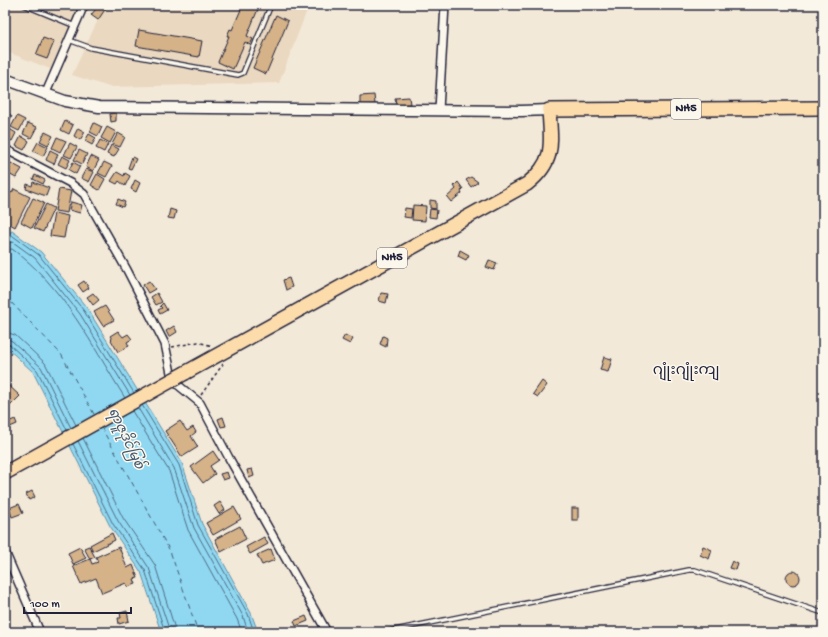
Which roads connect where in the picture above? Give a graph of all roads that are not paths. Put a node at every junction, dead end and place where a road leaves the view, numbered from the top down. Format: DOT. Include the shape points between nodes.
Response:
graph roads {
  1 [pos="24,5"];
  2 [pos="84,5"];
  3 [pos="265,5"];
  4 [pos="445,5"];
  5 [pos="270,6"];
  6 [pos="75,26"];
  7 [pos="69,40"];
  8 [pos="5,79"];
  9 [pos="45,95"];
  10 [pos="823,108"];
  11 [pos="439,110"];
  12 [pos="549,110"];
  13 [pos="5,149"];
  14 [pos="5,473"];
  15 [pos="5,552"];
  16 [pos="823,613"];
  17 [pos="40,632"];
  18 [pos="327,632"];
  19 [pos="385,632"];
  1 -- 6 [label="lane"];
  2 -- 6 [label="street"];
  3 -- 5 [label="lane"];
  4 -- 11 [label="street"];
  5 -- 7 [label="lane" via="243,73 238,75 113,53"];
  6 -- 7 [label="street"];
  7 -- 9 [label="street"];
  8 -- 9 [label="main road"];
  9 -- 11 [label="main road" via="99,107"];
  10 -- 12 [label="highway, NH5"];
  11 -- 12 [label="main road"];
  12 -- 14 [label="highway, NH5, bridge" via="552,146 549,158 527,184"];
  13 -- 18 [label="street" via="70,183 84,194 167,348 169,369 178,385 197,400"];
  15 -- 17 [label="street"];
  16 -- 19 [label="lane" via="689,570"];
}
